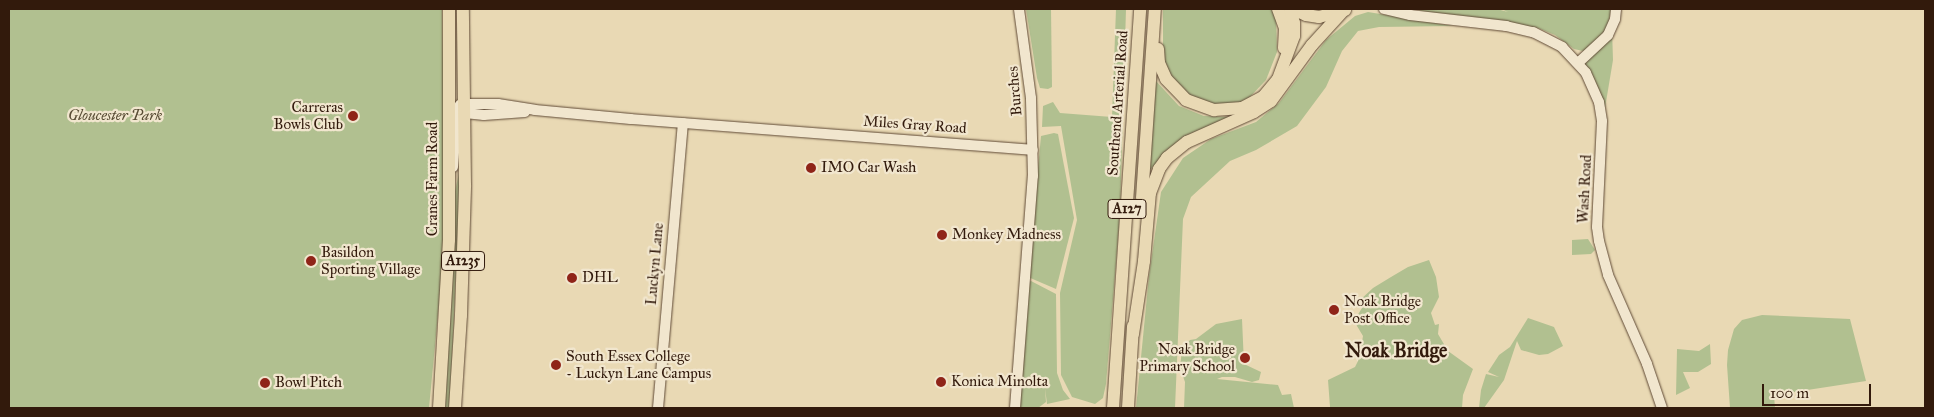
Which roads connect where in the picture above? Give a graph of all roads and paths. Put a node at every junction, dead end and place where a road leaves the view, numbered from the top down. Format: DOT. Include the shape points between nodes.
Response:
graph roads {
  1 [pos="448,9"];
  2 [pos="463,9"];
  3 [pos="1012,9"];
  4 [pos="1021,9"];
  5 [pos="1140,9"];
  6 [pos="1156,9"];
  7 [pos="1278,9"];
  8 [pos="1291,9"];
  9 [pos="1346,9"];
  10 [pos="1384,9"];
  11 [pos="1406,9"];
  12 [pos="1616,9"];
  13 [pos="1419,16"];
  14 [pos="1022,31"];
  15 [pos="1578,63"];
  16 [pos="464,69"];
  17 [pos="450,94"];
  18 [pos="486,104"];
  19 [pos="1250,105"];
  20 [pos="463,109"];
  21 [pos="536,110"];
  22 [pos="683,123"];
  23 [pos="1033,150"];
  24 [pos="450,188"];
  25 [pos="1133,334"];
  26 [pos="439,408"];
  27 [pos="455,408"];
  28 [pos="658,408"];
  29 [pos="1015,408"];
  30 [pos="1113,408"];
  31 [pos="1128,408"];
  32 [pos="1662,408"];
  1 -- 17 [label="main road, Cranes Farm Road / A1235"];
  2 -- 16 [label="main road, Cranes Farm Road / A1235"];
  3 -- 14 [label="street, Burches"];
  4 -- 14 [label="street, Burches"];
  5 -- 30 [label="main road, Southend Arterial Road / A127"];
  6 -- 19 [label="main road, A127" via="1159,63 1170,86 1186,100 1207,109 1224,111"];
  6 -- 25 [label="main road, Southend Arterial Road / A127"];
  7 -- 19 [label="main road" via="1286,34 1280,64 1267,89"];
  8 -- 9 [label="main road" via="1319,17"];
  8 -- 19 [label="main road, A127" via="1294,30 1282,70 1268,92"];
  9 -- 25 [label="main road" via="1312,45 1271,101 1187,142 1159,169 1150,193"];
  10 -- 13 [label="street, Wash Road"];
  11 -- 13 [label="street"];
  12 -- 15 [label="street" via="1608,35"];
  13 -- 15 [label="street, Wash Road" via="1526,31 1555,42"];
  14 -- 23 [label="street, Burches" via="1031,98"];
  15 -- 32 [label="street, Wash Road" via="1595,91 1602,122 1599,241 1608,275 1647,364"];
  16 -- 18 [label="street, Cranes Farm Road" via="471,95"];
  16 -- 20 [label="main road, Cranes Farm Road / A1235"];
  17 -- 20 [label="main road" via="454,106"];
  17 -- 24 [label="main road, Cranes Farm Road / A1235"];
  18 -- 20 [label="street, Miles Gray Road"];
  18 -- 21 [label="street, Miles Gray Road"];
  20 -- 21 [label="street, Miles Gray Road" via="484,115"];
  20 -- 24 [label="street"];
  20 -- 27 [label="main road, Cranes Farm Road / A1235" via="463,269"];
  21 -- 22 [label="street, Miles Gray Road"];
  22 -- 23 [label="street, Miles Gray Road"];
  22 -- 28 [label="street, Luckyn Lane"];
  23 -- 29 [label="street"];
  24 -- 26 [label="main road, Cranes Farm Road / A1235"];
  25 -- 31 [label="main road, Southend Arterial Road / A127"];
}
